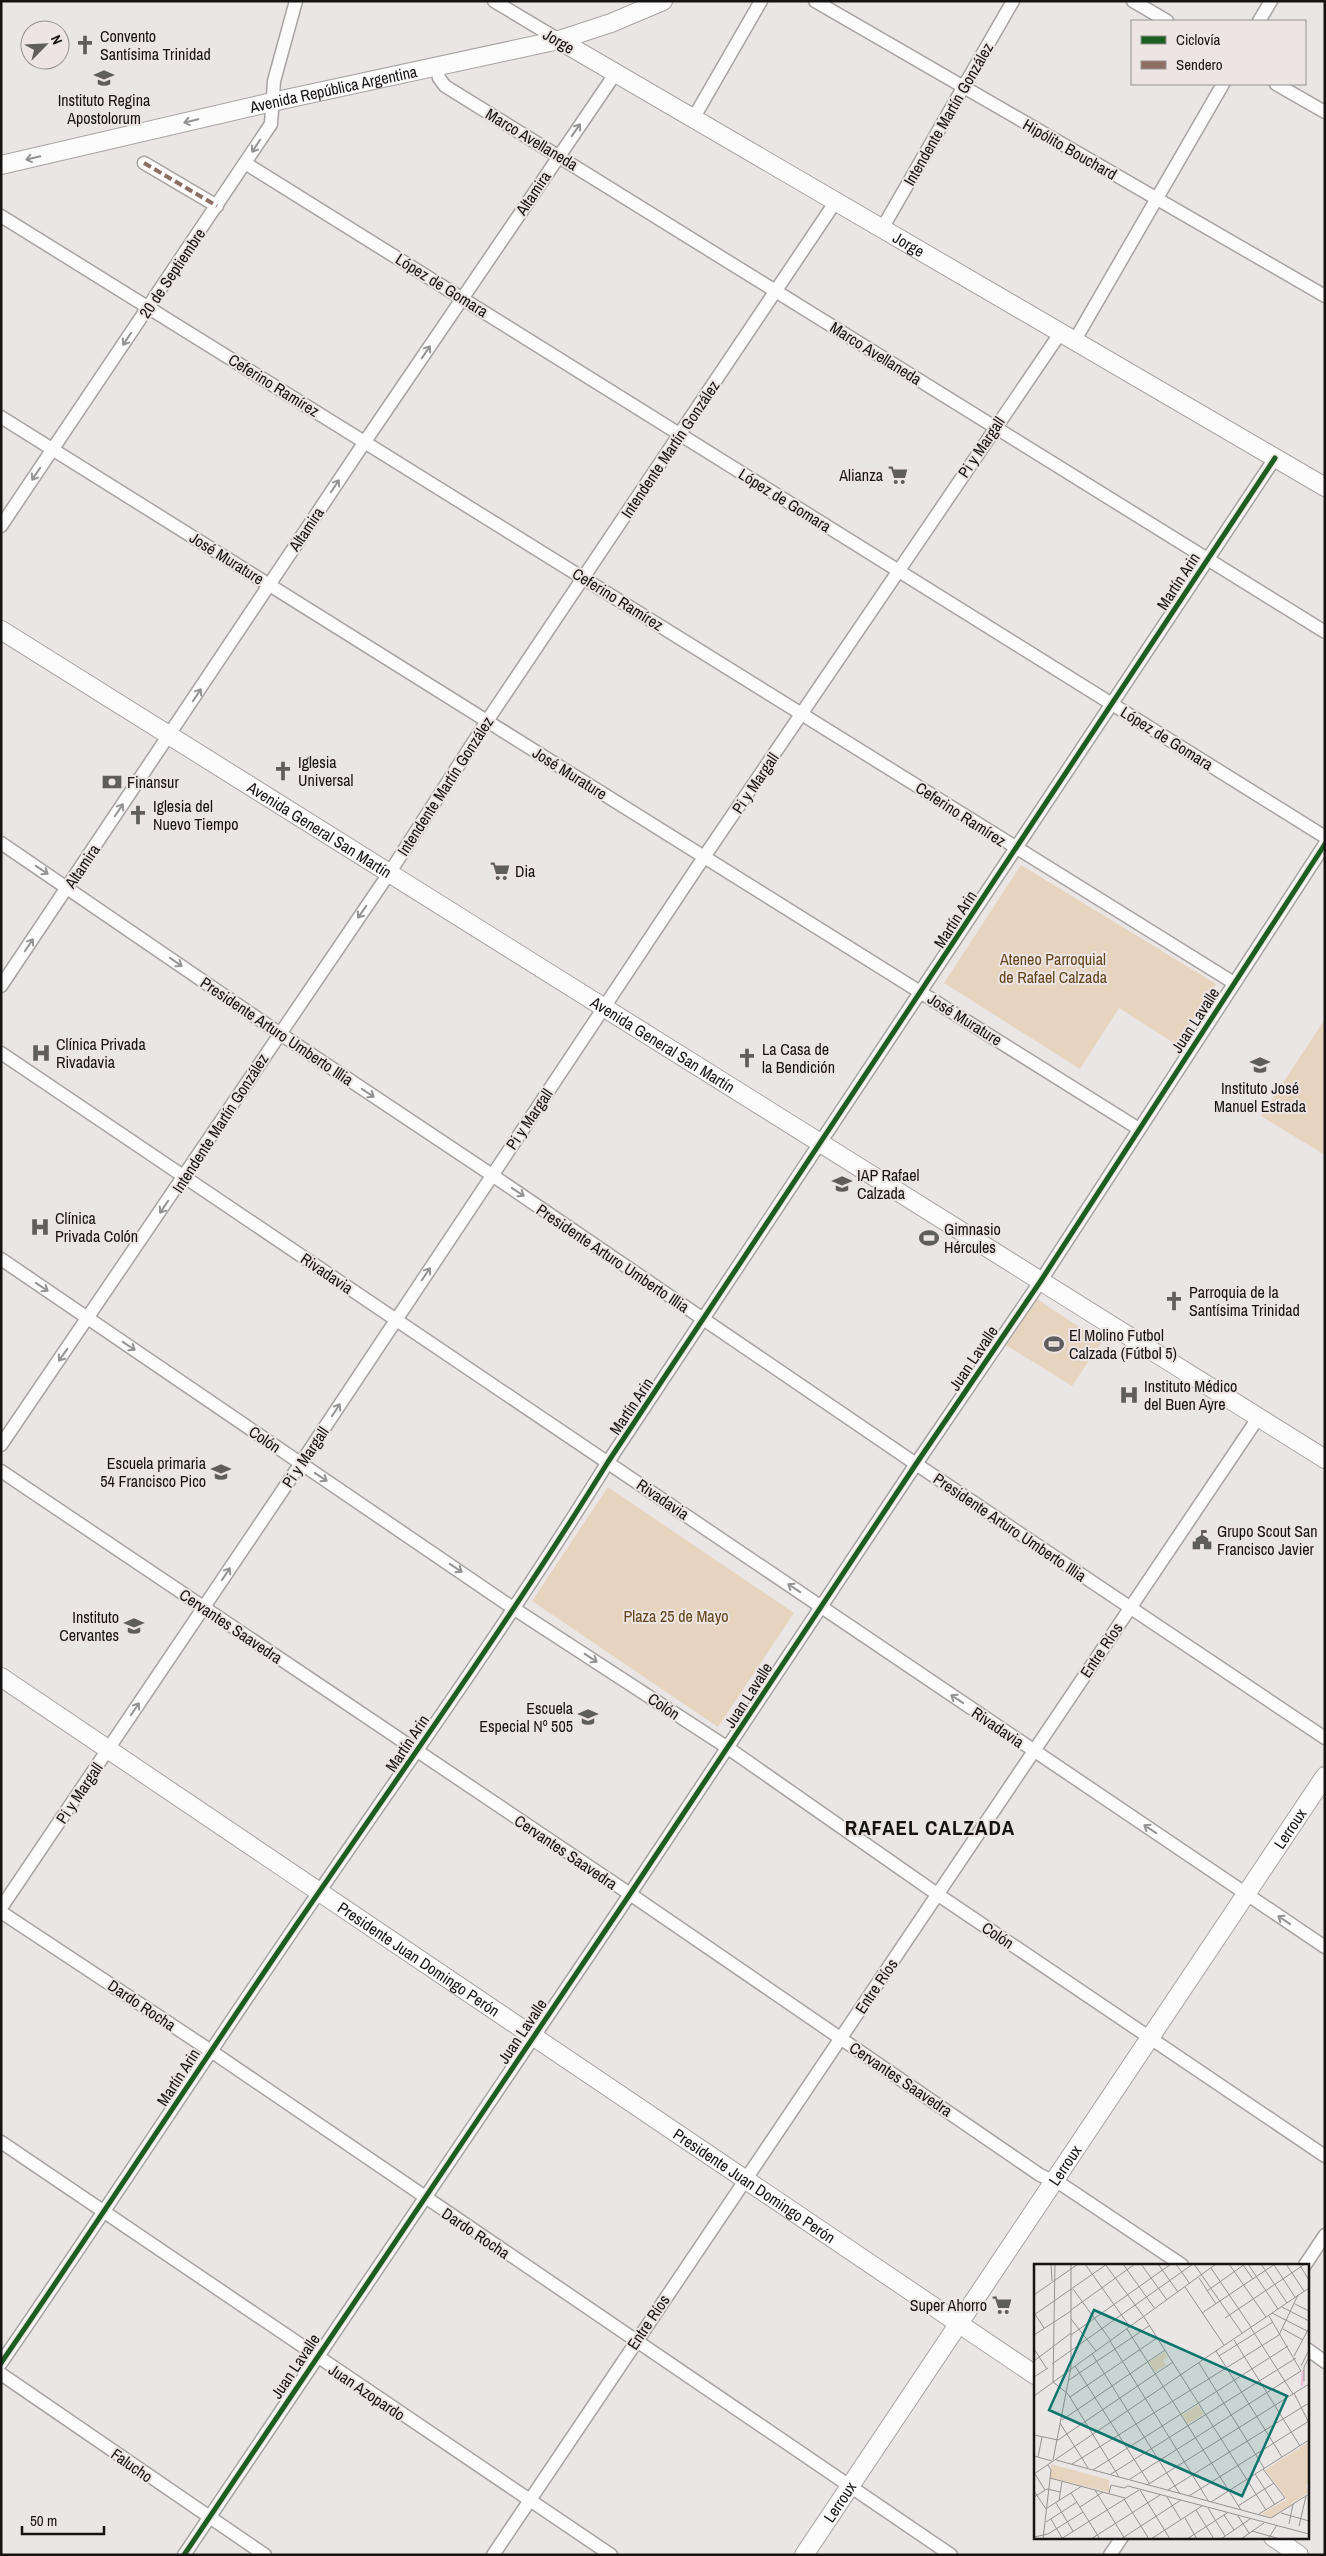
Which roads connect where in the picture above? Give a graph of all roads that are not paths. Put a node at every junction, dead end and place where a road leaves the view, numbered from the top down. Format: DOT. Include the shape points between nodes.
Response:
graph roads {
  1 [pos="296,1"];
  2 [pos="494,1"];
  3 [pos="663,1"];
  4 [pos="761,1"];
  5 [pos="815,1"];
  6 [pos="1012,1"];
  7 [pos="1133,1"];
  8 [pos="1271,1"];
  9 [pos="1165,20"];
  10 [pos="1260,20"];
  11 [pos="558,40"];
  12 [pos="437,66"];
  13 [pos="615,74"];
  14 [pos="1222,85"];
  15 [pos="1278,85"];
  16 [pos="963,87"];
  17 [pos="272,102"];
  18 [pos="1325,112"];
  19 [pos="693,119"];
  20 [pos="559,156"];
  21 [pos="144,163"];
  22 [pos="245,163"];
  23 [pos="1,165"];
  24 [pos="1157,199"];
  25 [pos="836,201"];
  26 [pos="216,206"];
  27 [pos="1,216"];
  28 [pos="883,227"];
  29 [pos="776,291"];
  30 [pos="1325,296"];
  31 [pos="462,298"];
  32 [pos="149,307"];
  33 [pos="1068,336"];
  34 [pos="1,417"];
  35 [pos="995,428"];
  36 [pos="680,433"];
  37 [pos="364,443"];
  38 [pos="53,449"];
  39 [pos="1275,458"];
  40 [pos="1325,487"];
  41 [pos="1,526"];
  42 [pos="1207,558"];
  43 [pos="897,571"];
  44 [pos="584,578"];
  45 [pos="269,585"];
  46 [pos="1,630"];
  47 [pos="1325,632"];
  48 [pos="1112,703"];
  49 [pos="802,713"];
  50 [pos="487,721"];
  51 [pos="170,735"];
  52 [pos="1325,837"];
  53 [pos="1,843"];
  54 [pos="1325,844"];
  55 [pos="1015,848"];
  56 [pos="704,857"];
  57 [pos="390,872"];
  58 [pos="68,888"];
  59 [pos="1234,983"];
  60 [pos="1,986"];
  61 [pos="922,992"];
  62 [pos="605,1006"];
  63 [pos="278,1033"];
  64 [pos="1,1053"];
  65 [pos="1139,1129"];
  66 [pos="822,1143"];
  67 [pos="492,1175"];
  68 [pos="185,1176"];
  69 [pos="1,1259"];
  70 [pos="1040,1282"];
  71 [pos="89,1319"];
  72 [pos="395,1319"];
  73 [pos="704,1320"];
  74 [pos="1258,1418"];
  75 [pos="1,1445"];
  76 [pos="1325,1459"];
  77 [pos="608,1462"];
  78 [pos="301,1463"];
  79 [pos="916,1464"];
  80 [pos="1,1471"];
  81 [pos="822,1606"];
  82 [pos="1130,1607"];
  83 [pos="204,1608"];
  84 [pos="514,1608"];
  85 [pos="1,1677"];
  86 [pos="1325,1738"];
  87 [pos="728,1748"];
  88 [pos="108,1749"];
  89 [pos="416,1751"];
  90 [pos="1033,1751"];
  91 [pos="1325,1776"];
  92 [pos="320,1892"];
  93 [pos="1245,1893"];
  94 [pos="630,1894"];
  95 [pos="937,1894"];
  96 [pos="1,1910"];
  97 [pos="1325,1947"];
  98 [pos="534,2036"];
  99 [pos="841,2038"];
  100 [pos="1150,2039"];
  101 [pos="210,2051"];
  102 [pos="1,2142"];
  103 [pos="1325,2156"];
  104 [pos="745,2180"];
  105 [pos="1053,2181"];
  106 [pos="424,2198"];
  107 [pos="105,2212"];
  108 [pos="1325,2235"];
  109 [pos="1181,2264"];
  110 [pos="1306,2264"];
  111 [pos="958,2323"];
  112 [pos="635,2340"];
  113 [pos="1308,2350"];
  114 [pos="316,2357"];
  115 [pos="1325,2362"];
  116 [pos="1,2363"];
  117 [pos="1,2374"];
  118 [pos="1034,2374"];
  119 [pos="849,2486"];
  120 [pos="529,2500"];
  121 [pos="209,2518"];
  122 [pos="1121,2538"];
  123 [pos="1274,2538"];
  124 [pos="184,2555"];
  125 [pos="264,2555"];
  126 [pos="492,2555"];
  127 [pos="610,2555"];
  128 [pos="804,2555"];
  129 [pos="951,2555"];
  130 [pos="1110,2555"];
  131 [pos="1299,2555"];
  1 -- 17 [label="street, 20 de Septiembre" via="274,81"];
  2 -- 11 [label="street, Jorge"];
  3 -- 11 [label="street, Avenida República Argentina" via="611,24"];
  4 -- 19 [label="street"];
  5 -- 16 [label="street, Hipólito Bouchard"];
  6 -- 16 [label="street, Intendente Martín González"];
  7 -- 9 [label="street"];
  8 -- 10 [label="street"];
  11 -- 12 [label="street, Avenida República Argentina"];
  11 -- 13 [label="street, Jorge"];
  12 -- 17 [label="street, Avenida República Argentina"];
  12 -- 20 [label="street, Marco Avellaneda" via="444,86"];
  13 -- 19 [label="street, Jorge"];
  20 -- 13 [label="street, Altamira, one-way"];
  14 -- 24 [label="street, Pi y Margall"];
  15 -- 18 [label="street"];
  16 -- 24 [label="street, Hipólito Bouchard"];
  16 -- 28 [label="street, Intendente Martín González"];
  17 -- 22 [label="street, 20 de Septiembre, one-way" via="271,124"];
  17 -- 23 [label="street, Avenida República Argentina, one-way"];
  19 -- 25 [label="street, Jorge"];
  20 -- 29 [label="street, Marco Avellaneda"];
  20 -- 31 [label="street, Altamira"];
  21 -- 26 [label="street"];
  22 -- 26 [label="street, 20 de Septiembre"];
  22 -- 31 [label="street, López de Gomara"];
  24 -- 30 [label="street, Hipólito Bouchard"];
  24 -- 33 [label="street, Pi y Margall"];
  25 -- 28 [label="street, Jorge"];
  25 -- 29 [label="street, Intendente Martín González"];
  26 -- 32 [label="street, 20 de Septiembre"];
  27 -- 32 [label="street, Ceferino Ramírez"];
  28 -- 33 [label="street, Jorge"];
  29 -- 35 [label="street, Marco Avellaneda"];
  29 -- 36 [label="street, Intendente Martín González"];
  31 -- 36 [label="street, López de Gomara"];
  37 -- 31 [label="street, Altamira, one-way"];
  32 -- 37 [label="street, Ceferino Ramírez"];
  32 -- 38 [label="street, 20 de Septiembre, one-way"];
  33 -- 35 [label="street, Pi y Margall"];
  33 -- 39 [label="street, Jorge"];
  34 -- 38 [label="street, José Murature"];
  35 -- 42 [label="street, Marco Avellaneda"];
  35 -- 43 [label="street, Pi y Margall"];
  36 -- 43 [label="street, López de Gomara"];
  36 -- 44 [label="street, Intendente Martín González"];
  37 -- 44 [label="street, Ceferino Ramírez"];
  45 -- 37 [label="street, Altamira, one-way"];
  38 -- 41 [label="street, 20 de Septiembre, one-way"];
  38 -- 45 [label="street, José Murature"];
  39 -- 40 [label="street, Jorge"];
  39 -- 42 [label="street, Martín Arin"];
  42 -- 47 [label="street, Marco Avellaneda"];
  42 -- 48 [label="street, Martín Arin"];
  43 -- 48 [label="street, López de Gomara"];
  43 -- 49 [label="street, Pi y Margall"];
  44 -- 49 [label="street, Ceferino Ramírez"];
  44 -- 50 [label="street, Intendente Martín González"];
  45 -- 50 [label="street, José Murature"];
  51 -- 45 [label="street, Altamira, one-way"];
  46 -- 51 [label="street, Avenida General San Martín"];
  48 -- 52 [label="street, López de Gomara"];
  48 -- 55 [label="street, Martín Arin"];
  49 -- 55 [label="street, Ceferino Ramírez"];
  49 -- 56 [label="street, Pi y Margall"];
  50 -- 56 [label="street, José Murature"];
  50 -- 57 [label="street, Intendente Martín González"];
  51 -- 57 [label="street, Avenida General San Martín"];
  58 -- 51 [label="street, Altamira, one-way"];
  53 -- 58 [label="street, Presidente Arturo Umberto Illia, one-way"];
  54 -- 59 [label="street, Juan Lavalle"];
  55 -- 59 [label="street, Ceferino Ramírez"];
  55 -- 61 [label="street, Martín Arin"];
  56 -- 61 [label="street, José Murature"];
  56 -- 62 [label="street, Pi y Margall"];
  57 -- 62 [label="street, Avenida General San Martín"];
  57 -- 63 [label="street, Intendente Martín González, one-way"];
  60 -- 58 [label="street, Altamira, one-way"];
  58 -- 63 [label="street, Presidente Arturo Umberto Illia, one-way"];
  59 -- 65 [label="street, Juan Lavalle"];
  61 -- 65 [label="street, José Murature"];
  61 -- 66 [label="street, Martín Arin"];
  62 -- 66 [label="street, Avenida General San Martín"];
  62 -- 67 [label="street, Pi y Margall"];
  63 -- 67 [label="street, Presidente Arturo Umberto Illia, one-way"];
  63 -- 68 [label="street, Intendente Martín González"];
  64 -- 68 [label="street, Rivadavia"];
  65 -- 70 [label="street, Juan Lavalle"];
  66 -- 70 [label="street, Avenida General San Martín"];
  66 -- 73 [label="street, Martín Arin"];
  72 -- 67 [label="street, Pi y Margall, one-way"];
  67 -- 73 [label="street, Presidente Arturo Umberto Illia, one-way"];
  68 -- 71 [label="street, Intendente Martín González, one-way"];
  68 -- 72 [label="street, Rivadavia"];
  69 -- 71 [label="street, Colón, one-way"];
  70 -- 74 [label="street, Avenida General San Martín"];
  70 -- 79 [label="street, Juan Lavalle"];
  71 -- 75 [label="street, Intendente Martín González, one-way"];
  71 -- 78 [label="street, Colón, one-way"];
  72 -- 77 [label="street, Rivadavia"];
  78 -- 72 [label="street, Pi y Margall, one-way"];
  73 -- 77 [label="street, Martín Arin"];
  73 -- 79 [label="street, Presidente Arturo Umberto Illia"];
  74 -- 76 [label="street, Avenida General San Martín"];
  74 -- 82 [label="street, Entre Ríos"];
  81 -- 77 [label="street, Rivadavia, one-way"];
  77 -- 84 [label="street, Martín Arin"];
  83 -- 78 [label="street, Pi y Margall, one-way"];
  78 -- 84 [label="street, Colón, one-way"];
  79 -- 81 [label="street, Juan Lavalle"];
  79 -- 82 [label="street, Presidente Arturo Umberto Illia"];
  80 -- 83 [label="street, Cervantes Saavedra"];
  81 -- 87 [label="street, Juan Lavalle"];
  90 -- 81 [label="street, Rivadavia, one-way"];
  82 -- 86 [label="street, Presidente Arturo Umberto Illia"];
  82 -- 90 [label="street, Entre Ríos"];
  88 -- 83 [label="street, Pi y Margall, one-way"];
  83 -- 89 [label="street, Cervantes Saavedra"];
  84 -- 87 [label="street, Colón, one-way"];
  84 -- 89 [label="street, Martín Arin"];
  85 -- 88 [label="street, Presidente Juan Domingo Perón"];
  87 -- 94 [label="street, Juan Lavalle"];
  87 -- 95 [label="street, Colón"];
  88 -- 92 [label="street, Presidente Juan Domingo Perón"];
  88 -- 96 [label="street, Pi y Margall"];
  89 -- 92 [label="street, Martín Arin"];
  89 -- 94 [label="street, Cervantes Saavedra"];
  93 -- 90 [label="street, Rivadavia, one-way"];
  90 -- 95 [label="street, Entre Ríos"];
  91 -- 93 [label="street, Lerroux"];
  92 -- 98 [label="street, Presidente Juan Domingo Perón"];
  92 -- 101 [label="street, Martín Arin"];
  97 -- 93 [label="street, Rivadavia, one-way"];
  93 -- 100 [label="street, Lerroux"];
  94 -- 98 [label="street, Juan Lavalle"];
  94 -- 99 [label="street, Cervantes Saavedra"];
  95 -- 99 [label="street, Entre Ríos"];
  95 -- 100 [label="street, Colón"];
  96 -- 101 [label="street, Dardo Rocha"];
  98 -- 104 [label="street, Presidente Juan Domingo Perón"];
  98 -- 106 [label="street, Juan Lavalle"];
  99 -- 104 [label="street, Entre Ríos"];
  99 -- 105 [label="street, Cervantes Saavedra"];
  100 -- 103 [label="street, Colón"];
  100 -- 105 [label="street, Lerroux"];
  101 -- 106 [label="street, Dardo Rocha"];
  101 -- 107 [label="street, Martín Arin"];
  102 -- 107 [label="street, Juan Azopardo"];
  104 -- 111 [label="street, Presidente Juan Domingo Perón"];
  104 -- 112 [label="street, Entre Ríos"];
  105 -- 109 [label="street, Cervantes Saavedra"];
  105 -- 111 [label="street, Lerroux"];
  106 -- 112 [label="street, Dardo Rocha"];
  106 -- 114 [label="street, Juan Lavalle"];
  107 -- 114 [label="street, Juan Azopardo"];
  107 -- 116 [label="street, Martín Arin"];
  108 -- 110 [label="street"];
  111 -- 118 [label="street, Presidente Juan Domingo Perón"];
  111 -- 119 [label="street, Lerroux"];
  112 -- 119 [label="street, Dardo Rocha"];
  112 -- 120 [label="street, Entre Ríos"];
  113 -- 115 [label="street"];
  114 -- 120 [label="street, Juan Azopardo"];
  114 -- 121 [label="street, Juan Lavalle"];
  117 -- 121 [label="street, Falucho"];
  119 -- 128 [label="street, Lerroux"];
  119 -- 129 [label="street, Dardo Rocha"];
  120 -- 126 [label="street, Entre Ríos"];
  120 -- 127 [label="street, Juan Azopardo"];
  121 -- 124 [label="street, Juan Lavalle"];
  121 -- 125 [label="street, Falucho"];
  122 -- 130 [label="street"];
  123 -- 131 [label="street"];
}
